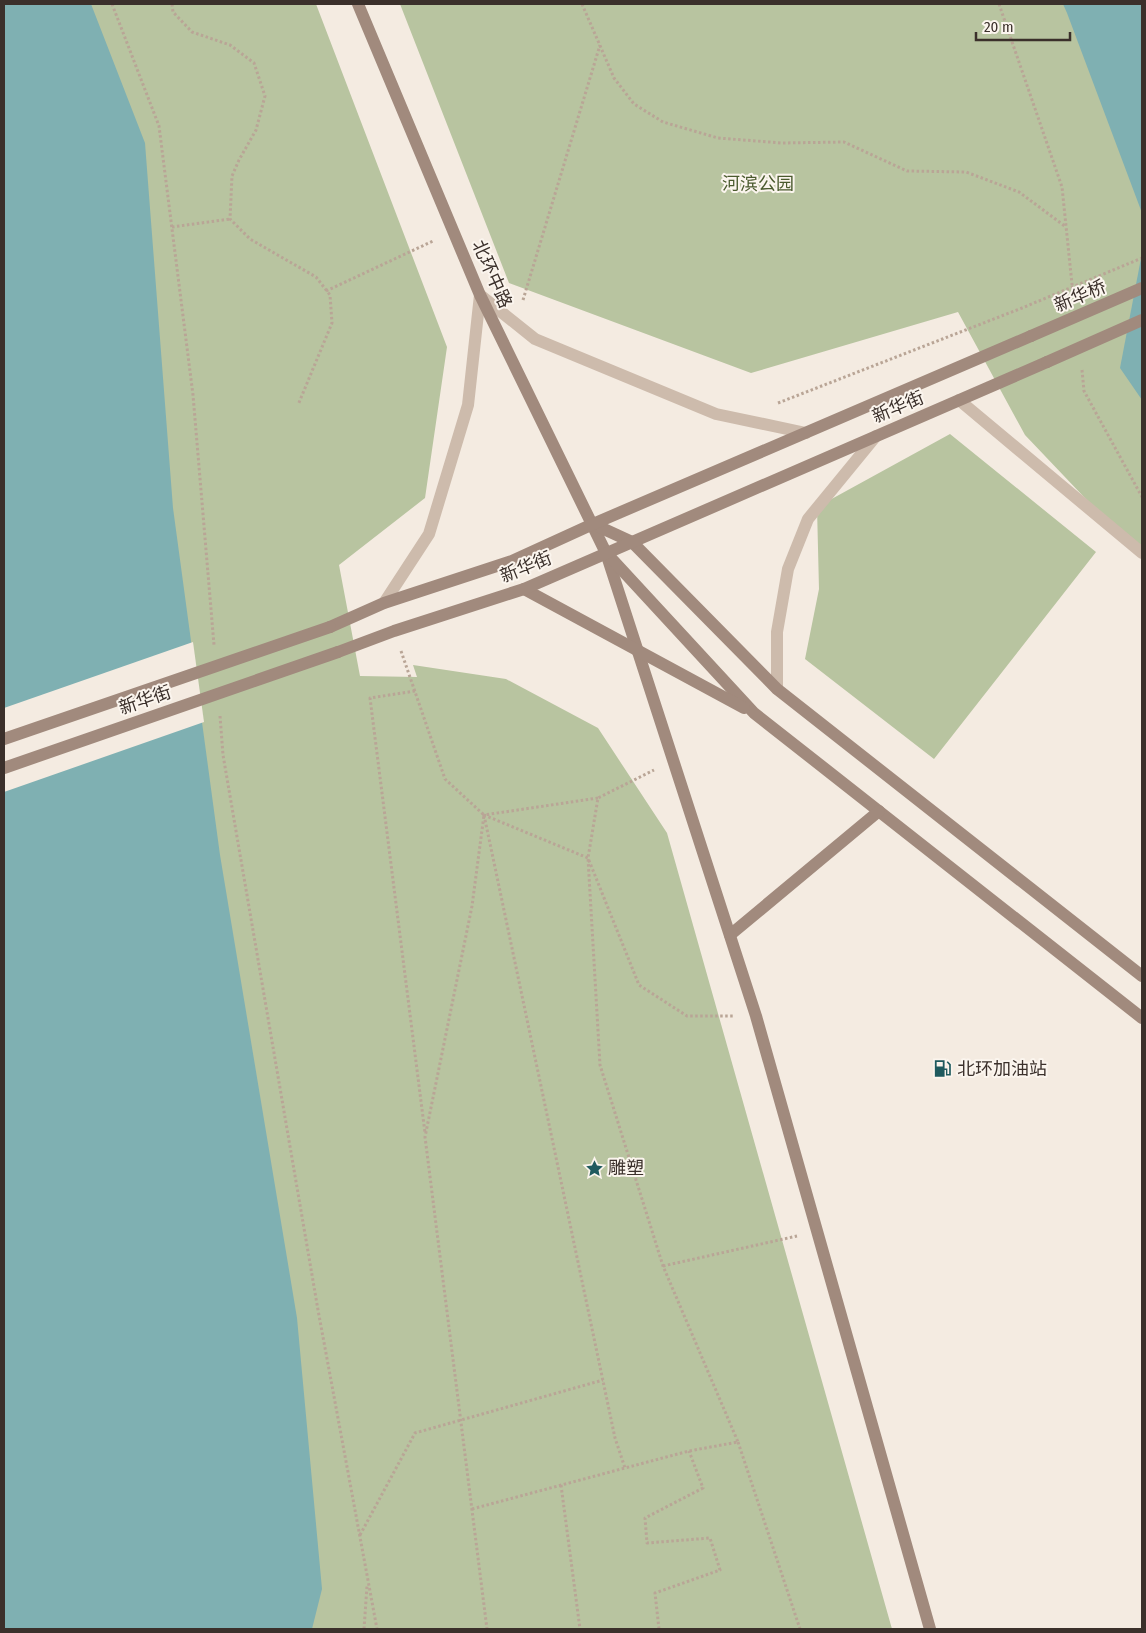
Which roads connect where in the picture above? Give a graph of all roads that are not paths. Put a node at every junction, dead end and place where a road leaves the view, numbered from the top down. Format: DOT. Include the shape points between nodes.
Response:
graph roads {
  1 [pos="358,4"];
  2 [pos="1142,288"];
  3 [pos="480,294"];
  4 [pos="1142,320"];
  5 [pos="1031,336"];
  6 [pos="960,400"];
  7 [pos="806,432"];
  8 [pos="876,436"];
  9 [pos="593,524"];
  10 [pos="632,542"];
  11 [pos="606,553"];
  12 [pos="1142,553"];
  13 [pos="524,589"];
  14 [pos="384,604"];
  15 [pos="637,650"];
  16 [pos="777,688"];
  17 [pos="754,713"];
  18 [pos="4,739"];
  19 [pos="4,768"];
  20 [pos="879,811"];
  21 [pos="730,935"];
  22 [pos="1142,976"];
  23 [pos="1142,1018"];
  24 [pos="930,1629"];
  1 -- 3 [label="main road, 北环中路"];
  2 -- 5 [label="main road, 新华桥, bridge"];
  3 -- 7 [label="street" via="536,339 716,414"];
  3 -- 9 [label="main road, 北环中路"];
  3 -- 14 [label="street" via="468,405 429,534"];
  4 -- 6 [label="main road, 新华街, bridge"];
  5 -- 7 [label="main road, 新华街"];
  6 -- 8 [label="main road, 新华街"];
  6 -- 12 [label="street"];
  7 -- 9 [label="main road, 新华街"];
  8 -- 10 [label="main road, 新华街"];
  8 -- 16 [label="street" via="804,527 788,569 777,632"];
  9 -- 10 [label="main road"];
  9 -- 11 [label="main road, 北环中路"];
  9 -- 14 [label="main road, 新华街" via="512,561"];
  10 -- 11 [label="main road, 新华街"];
  10 -- 16 [label="main road"];
  11 -- 13 [label="main road, 新华街"];
  11 -- 15 [label="main road"];
  11 -- 17 [label="main road"];
  13 -- 15 [label="main road"];
  13 -- 19 [label="main road, 新华街, bridge" via="394,631"];
  14 -- 18 [label="main road, 新华街, bridge" via="330,627"];
  15 -- 17 [label="main road"];
  15 -- 21 [label="main road"];
  16 -- 22 [label="main road"];
  17 -- 20 [label="main road"];
  20 -- 21 [label="main road"];
  20 -- 23 [label="main road"];
  21 -- 24 [label="main road" via="756,1016"];
}
